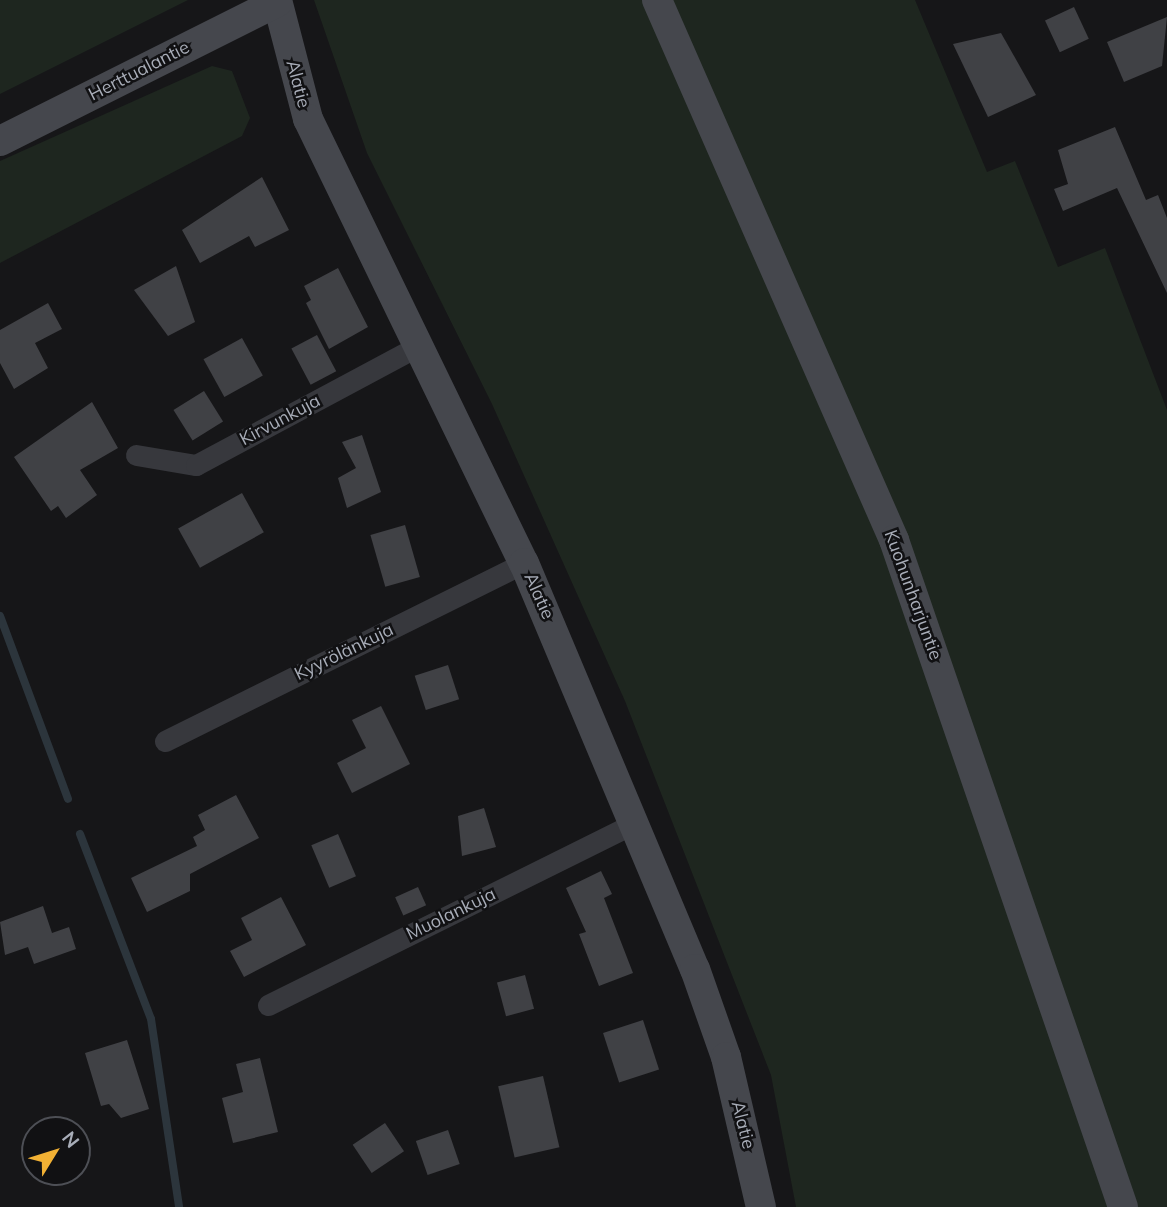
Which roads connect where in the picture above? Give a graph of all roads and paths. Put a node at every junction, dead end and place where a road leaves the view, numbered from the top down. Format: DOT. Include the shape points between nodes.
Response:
graph roads {
  1 [pos="657,0"];
  2 [pos="277,1"];
  3 [pos="0,141"];
  4 [pos="418,346"];
  5 [pos="136,455"];
  6 [pos="524,563"];
  7 [pos="165,741"];
  8 [pos="634,823"];
  9 [pos="268,1005"];
  10 [pos="761,1207"];
  11 [pos="1123,1207"];
  1 -- 11 [label="street, Kuohunharjuntie" via="894,540"];
  2 -- 3 [label="street, Herttualantie"];
  2 -- 4 [label="street, Alatie" via="308,119"];
  4 -- 5 [label="street, Kirvunkuja" via="196,465"];
  4 -- 6 [label="street, Alatie"];
  6 -- 7 [label="street, Kyyrölänkuja"];
  6 -- 8 [label="street, Alatie"];
  8 -- 9 [label="street, Muolankuja"];
  8 -- 10 [label="street, Alatie" via="726,1057"];
}
